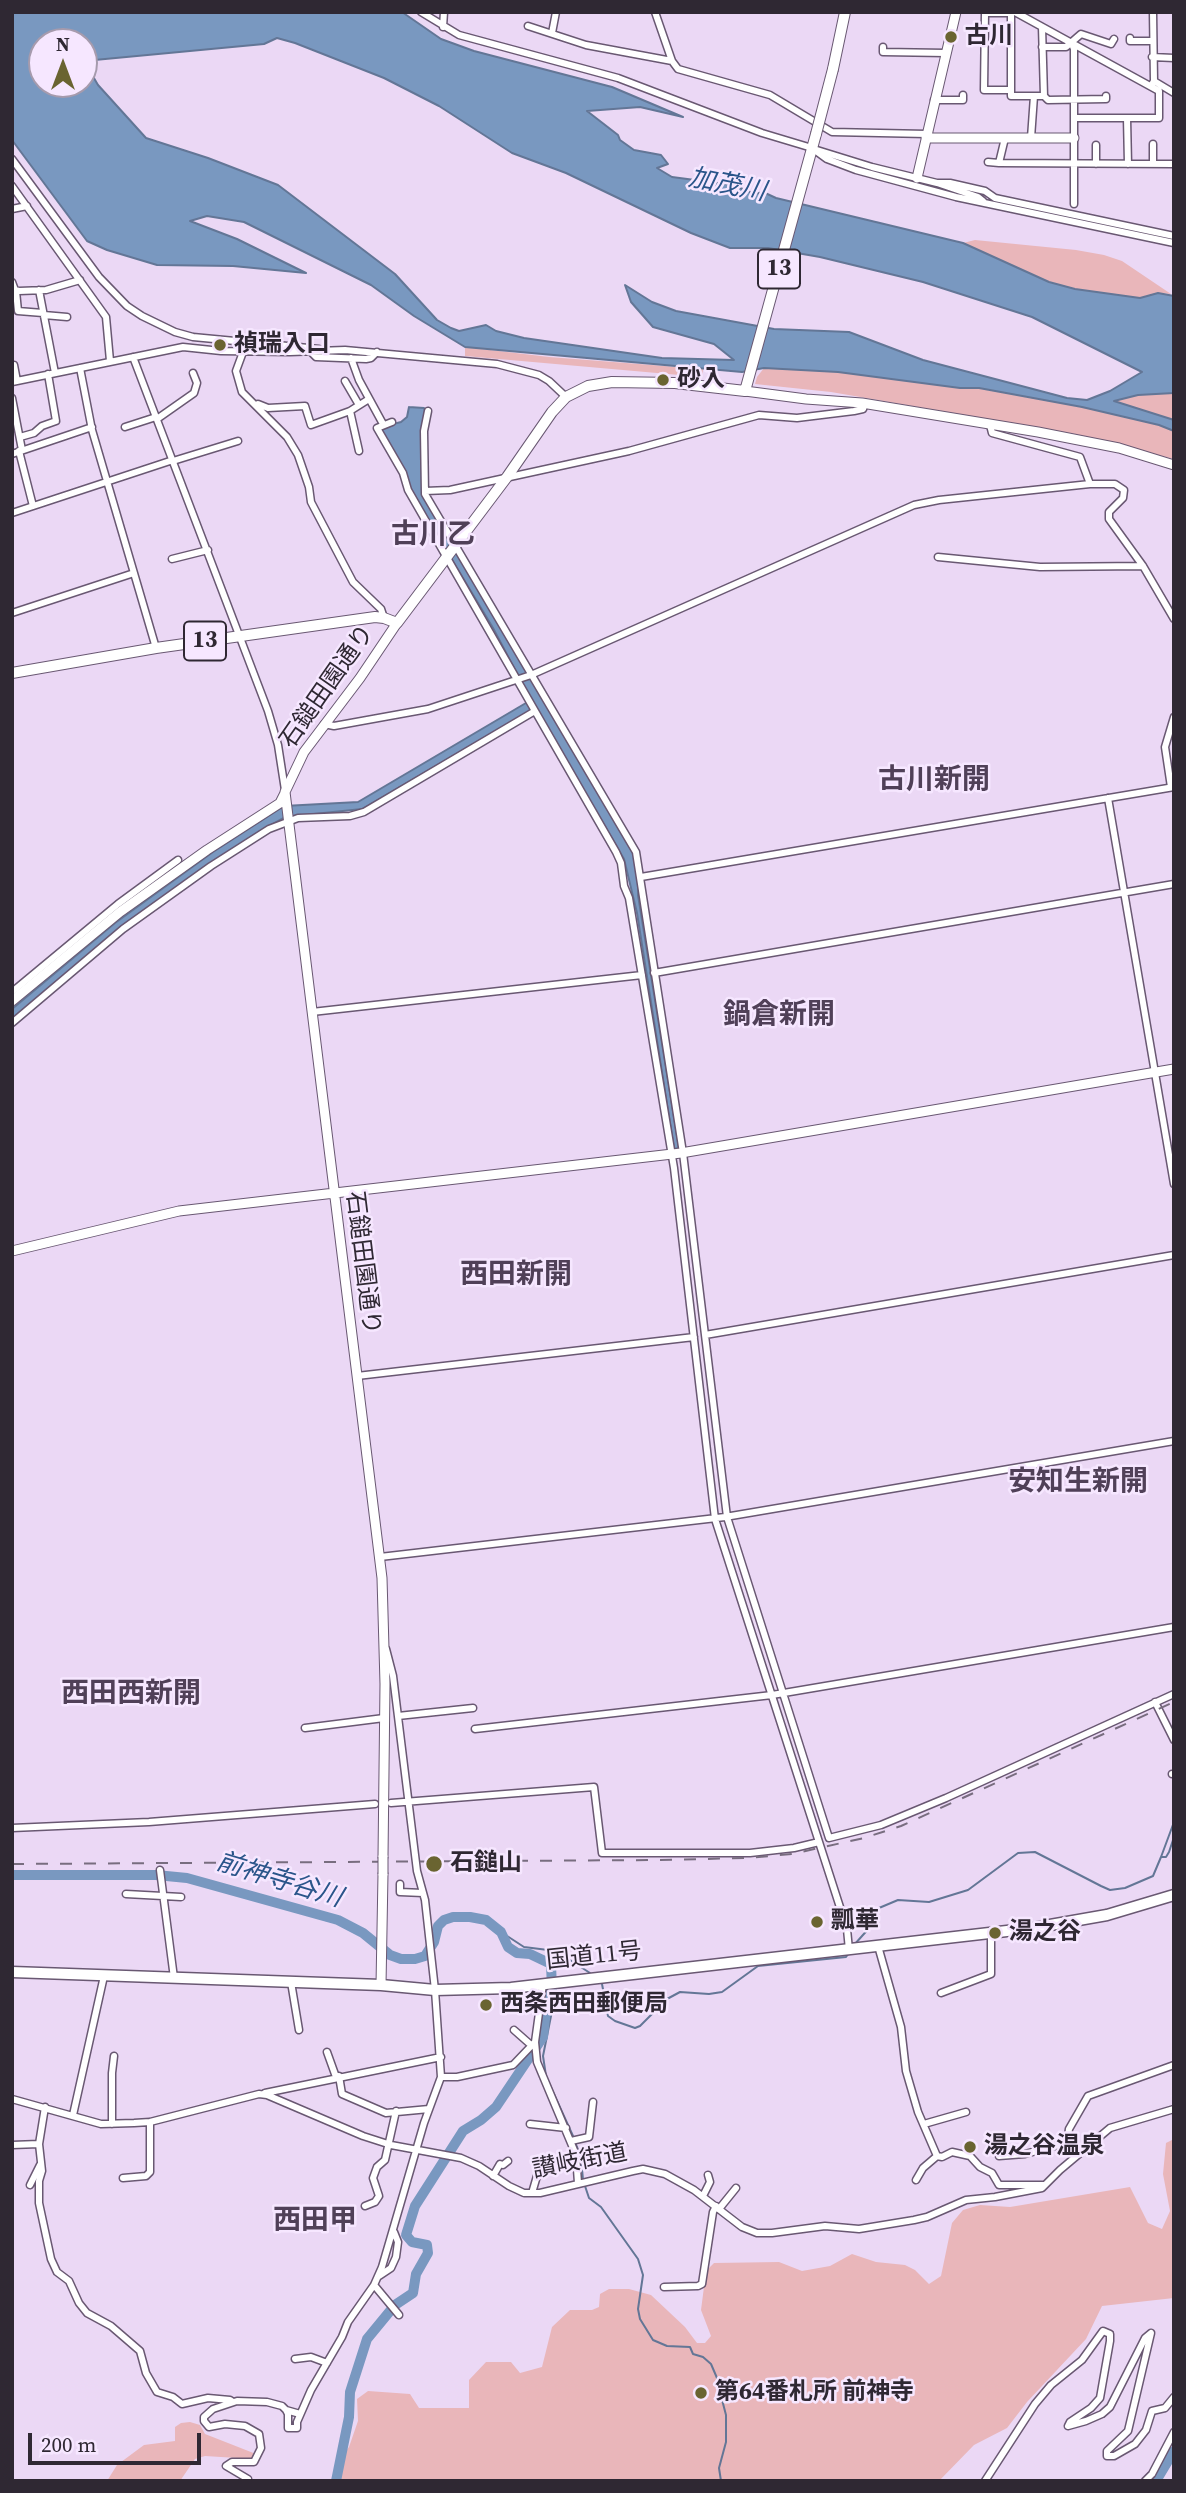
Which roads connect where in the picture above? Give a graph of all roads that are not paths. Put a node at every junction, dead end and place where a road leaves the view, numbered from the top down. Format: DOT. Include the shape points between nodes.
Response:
graph roads {
  1 [pos="421,12"];
  2 [pos="444,12"];
  3 [pos="556,12"];
  4 [pos="655,12"];
  5 [pos="845,12"];
  6 [pos="956,12"];
  7 [pos="1013,12"];
  8 [pos="1153,12"];
  9 [pos="528,26"];
  10 [pos="443,27"];
  11 [pos="1042,27"];
  12 [pos="552,33"];
  13 [pos="1130,38"];
  14 [pos="1114,39"];
  15 [pos="1152,41"];
  16 [pos="1072,44"];
  17 [pos="883,47"];
  18 [pos="1042,47"];
  19 [pos="946,52"];
  20 [pos="1152,57"];
  21 [pos="1174,58"];
  22 [pos="672,61"];
  23 [pos="1152,84"];
  24 [pos="1011,90"];
  25 [pos="1174,93"];
  26 [pos="963,95"];
  27 [pos="1034,96"];
  28 [pos="1044,96"];
  29 [pos="1106,96"];
  30 [pos="1074,99"];
  31 [pos="934,100"];
  32 [pos="1074,118"];
  33 [pos="1127,118"];
  34 [pos="926,136"];
  35 [pos="1005,138"];
  36 [pos="1031,138"];
  37 [pos="1074,138"];
  38 [pos="1153,144"];
  39 [pos="1096,145"];
  40 [pos="811,151"];
  41 [pos="12,159"];
  42 [pos="988,162"];
  43 [pos="999,163"];
  44 [pos="1074,163"];
  45 [pos="1096,164"];
  46 [pos="1128,164"];
  47 [pos="1153,164"];
  48 [pos="1174,164"];
  49 [pos="916,178"];
  50 [pos="937,183"];
  51 [pos="12,186"];
  52 [pos="986,204"];
  53 [pos="1074,204"];
  54 [pos="27,206"];
  55 [pos="12,209"];
  56 [pos="1174,236"];
  57 [pos="1174,243"];
  58 [pos="80,280"];
  59 [pos="12,282"];
  60 [pos="39,290"];
  61 [pos="16,291"];
  62 [pos="43,314"];
  63 [pos="67,317"];
  64 [pos="325,350"];
  65 [pos="243,352"];
  66 [pos="311,352"];
  67 [pos="377,352"];
  68 [pos="133,357"];
  69 [pos="351,358"];
  70 [pos="110,361"];
  71 [pos="14,365"];
  72 [pos="80,368"];
  73 [pos="193,373"];
  74 [pos="51,374"];
  75 [pos="15,381"];
  76 [pos="345,382"];
  77 [pos="746,387"];
  78 [pos="566,397"];
  79 [pos="12,398"];
  80 [pos="369,400"];
  81 [pos="253,403"];
  82 [pos="865,404"];
  83 [pos="359,405"];
  84 [pos="350,411"];
  85 [pos="428,411"];
  86 [pos="156,418"];
  87 [pos="392,422"];
  88 [pos="383,424"];
  89 [pos="990,425"];
  90 [pos="92,427"];
  91 [pos="125,427"];
  92 [pos="20,437"];
  93 [pos="238,441"];
  94 [pos="18,452"];
  95 [pos="359,452"];
  96 [pos="173,461"];
  97 [pos="1174,465"];
  98 [pos="507,477"];
  99 [pos="107,481"];
  100 [pos="1090,484"];
  101 [pos="425,491"];
  102 [pos="33,506"];
  103 [pos="12,513"];
  104 [pos="208,550"];
  105 [pos="451,553"];
  106 [pos="938,557"];
  107 [pos="172,559"];
  108 [pos="1143,566"];
  109 [pos="134,573"];
  110 [pos="12,613"];
  111 [pos="384,618"];
  112 [pos="1174,619"];
  113 [pos="397,623"];
  114 [pos="239,635"];
  115 [pos="156,648"];
  116 [pos="12,673"];
  117 [pos="530,675"];
  118 [pos="518,679"];
  119 [pos="535,711"];
  120 [pos="1174,718"];
  121 [pos="324,724"];
  122 [pos="1172,787"];
  123 [pos="285,792"];
  124 [pos="1108,798"];
  125 [pos="288,821"];
  126 [pos="178,860"];
  127 [pos="641,877"];
  128 [pos="1174,884"];
  129 [pos="1124,892"];
  130 [pos="654,973"];
  131 [pos="642,975"];
  132 [pos="12,992"];
  133 [pos="12,1001"];
  134 [pos="312,1012"];
  135 [pos="12,1023"];
  136 [pos="1174,1069"];
  137 [pos="1155,1072"];
  138 [pos="677,1153"];
  139 [pos="1174,1184"];
  140 [pos="334,1193"];
  141 [pos="12,1251"];
  142 [pos="1174,1255"];
  143 [pos="705,1335"];
  144 [pos="694,1337"];
  145 [pos="357,1376"];
  146 [pos="1174,1441"];
  147 [pos="721,1518"];
  148 [pos="380,1557"];
  149 [pos="1174,1627"];
  150 [pos="384,1644"];
  151 [pos="777,1694"];
  152 [pos="1174,1694"];
  153 [pos="1155,1703"];
  154 [pos="473,1708"];
  155 [pos="398,1716"];
  156 [pos="384,1717"];
  157 [pos="305,1728"];
  158 [pos="475,1730"];
  159 [pos="1174,1740"];
  160 [pos="409,1801"];
  161 [pos="391,1803"];
  162 [pos="375,1804"];
  163 [pos="12,1828"];
  164 [pos="819,1842"];
  165 [pos="160,1870"];
  166 [pos="400,1884"];
  167 [pos="423,1893"];
  168 [pos="126,1894"];
  169 [pos="1174,1895"];
  170 [pos="164,1896"];
  171 [pos="181,1897"];
  172 [pos="991,1933"];
  173 [pos="878,1946"];
  174 [pos="849,1950"];
  175 [pos="12,1972"];
  176 [pos="104,1976"];
  177 [pos="174,1978"];
  178 [pos="291,1982"];
  179 [pos="543,1984"];
  180 [pos="381,1986"];
  181 [pos="435,1990"];
  182 [pos="940,1993"];
  183 [pos="299,2029"];
  184 [pos="514,2030"];
  185 [pos="533,2044"];
  186 [pos="327,2052"];
  187 [pos="114,2056"];
  188 [pos="441,2057"];
  189 [pos="1174,2065"];
  190 [pos="337,2076"];
  191 [pos="440,2077"];
  192 [pos="259,2094"];
  193 [pos="12,2099"];
  194 [pos="593,2102"];
  195 [pos="45,2107"];
  196 [pos="429,2109"];
  197 [pos="1174,2109"];
  198 [pos="396,2111"];
  199 [pos="967,2112"];
  200 [pos="73,2115"];
  201 [pos="150,2122"];
  202 [pos="112,2124"];
  203 [pos="530,2124"];
  204 [pos="924,2124"];
  205 [pos="566,2128"];
  206 [pos="574,2140"];
  207 [pos="39,2144"];
  208 [pos="389,2144"];
  209 [pos="12,2145"];
  210 [pos="417,2148"];
  211 [pos="999,2155"];
  212 [pos="937,2156"];
  213 [pos="508,2161"];
  214 [pos="40,2165"];
  215 [pos="708,2175"];
  216 [pos="493,2176"];
  217 [pos="537,2176"];
  218 [pos="123,2178"];
  219 [pos="916,2180"];
  220 [pos="582,2182"];
  221 [pos="30,2185"];
  222 [pos="1045,2185"];
  223 [pos="736,2188"];
  224 [pos="532,2193"];
  225 [pos="703,2196"];
  226 [pos="365,2206"];
  227 [pos="718,2208"];
  228 [pos="373,2285"];
  229 [pos="664,2287"];
  230 [pos="399,2315"];
  231 [pos="295,2359"];
  232 [pos="327,2363"];
  233 [pos="1174,2396"];
  234 [pos="233,2402"];
  235 [pos="286,2410"];
  236 [pos="300,2414"];
  237 [pos="1174,2432"];
  238 [pos="248,2479"];
  239 [pos="985,2481"];
  240 [pos="1145,2481"];
  1 -- 10 [label="street"];
  2 -- 10 [label="street"];
  3 -- 12 [label="street"];
  4 -- 22 [label="street"];
  5 -- 40 [label="main road, 13, bridge"];
  6 -- 19 [label="street"];
  7 -- 11 [label="street"];
  7 -- 24 [label="street"];
  7 -- 24 [label="street" via="985,13 984,90"];
  8 -- 15 [label="street"];
  9 -- 12 [label="street"];
  10 -- 40 [label="street" via="618,78"];
  11 -- 16 [label="street"];
  11 -- 18 [label="street"];
  12 -- 22 [label="street" via="586,45"];
  13 -- 15 [label="street"];
  14 -- 16 [label="street" via="1111,44 1081,34"];
  15 -- 20 [label="street"];
  16 -- 18 [label="street"];
  16 -- 23 [label="street"];
  16 -- 30 [label="street"];
  17 -- 19 [label="street" via="883,52"];
  18 -- 28 [label="street"];
  19 -- 31 [label="street"];
  20 -- 21 [label="street"];
  20 -- 23 [label="street"];
  22 -- 34 [label="street" via="678,69 770,95 832,132"];
  23 -- 25 [label="street"];
  23 -- 33 [label="street" via="1159,91 1159,118"];
  24 -- 27 [label="street" via="1011,96"];
  26 -- 31 [label="street" via="963,100"];
  27 -- 28 [label="street"];
  27 -- 36 [label="street"];
  28 -- 30 [label="street" via="1048,100"];
  29 -- 30 [label="street"];
  30 -- 32 [label="street"];
  31 -- 34 [label="street"];
  32 -- 33 [label="street"];
  32 -- 37 [label="street"];
  33 -- 46 [label="street"];
  34 -- 35 [label="street"];
  34 -- 49 [label="street"];
  35 -- 36 [label="street"];
  35 -- 43 [label="street"];
  36 -- 37 [label="street"];
  37 -- 44 [label="street"];
  38 -- 47 [label="street"];
  39 -- 45 [label="street"];
  40 -- 49 [label="street"];
  40 -- 52 [label="street" via="856,170"];
  40 -- 77 [label="main road, 13"];
  41 -- 64 [label="street" via="99,277 142,316 193,337"];
  42 -- 43 [label="street"];
  43 -- 44 [label="street"];
  44 -- 45 [label="street"];
  44 -- 53 [label="street"];
  45 -- 46 [label="street"];
  46 -- 47 [label="street"];
  47 -- 48 [label="street"];
  49 -- 50 [label="street"];
  50 -- 52 [label="street"];
  50 -- 56 [label="street"];
  51 -- 54 [label="street"];
  52 -- 57 [label="street"];
  54 -- 55 [label="street"];
  54 -- 58 [label="street"];
  58 -- 60 [label="street"];
  58 -- 70 [label="street" via="106,317"];
  59 -- 61 [label="street"];
  60 -- 61 [label="street"];
  60 -- 62 [label="street"];
  61 -- 62 [label="street" via="18,311"];
  62 -- 63 [label="street"];
  62 -- 74 [label="street"];
  64 -- 66 [label="street"];
  64 -- 67 [label="street"];
  65 -- 66 [label="street"];
  65 -- 68 [label="street" via="183,347"];
  65 -- 81 [label="street" via="236,371 242,392"];
  66 -- 69 [label="street"];
  67 -- 69 [label="street" via="371,358"];
  67 -- 78 [label="street" via="497,364 539,376"];
  68 -- 70 [label="street"];
  68 -- 86 [label="street"];
  69 -- 80 [label="street"];
  70 -- 72 [label="street"];
  71 -- 75 [label="street"];
  72 -- 74 [label="street"];
  72 -- 90 [label="street"];
  73 -- 86 [label="street" via="194,393"];
  74 -- 75 [label="street"];
  74 -- 92 [label="street" via="56,421"];
  76 -- 83 [label="street"];
  77 -- 78 [label="main road" via="612,382"];
  77 -- 82 [label="street"];
  78 -- 98 [label="main road"];
  79 -- 92 [label="street"];
  80 -- 83 [label="street"];
  80 -- 88 [label="street"];
  81 -- 84 [label="street" via="268,408 305,406 311,425"];
  81 -- 111 [label="street" via="294,449 311,502 353,582 381,609"];
  82 -- 89 [label="street"];
  82 -- 98 [label="street" via="854,411 797,418 759,415 629,451"];
  83 -- 84 [label="street"];
  84 -- 95 [label="street"];
  85 -- 101 [label="street"];
  86 -- 91 [label="street"];
  86 -- 96 [label="street"];
  87 -- 88 [label="street"];
  88 -- 105 [label="street" via="377,428 408,490"];
  89 -- 97 [label="street" via="1119,448"];
  89 -- 100 [label="street" via="992,433 1080,457"];
  90 -- 94 [label="street"];
  90 -- 99 [label="street"];
  92 -- 94 [label="street"];
  93 -- 96 [label="street"];
  94 -- 102 [label="street"];
  96 -- 99 [label="street"];
  96 -- 104 [label="street"];
  98 -- 101 [label="street"];
  98 -- 105 [label="main road"];
  99 -- 102 [label="street"];
  99 -- 109 [label="street"];
  100 -- 108 [label="street" via="1115,484 1124,489 1109,519"];
  100 -- 117 [label="street" via="914,505"];
  101 -- 105 [label="street"];
  102 -- 103 [label="street"];
  104 -- 107 [label="street"];
  104 -- 114 [label="street"];
  105 -- 113 [label="main road"];
  105 -- 117 [label="street"];
  105 -- 118 [label="street"];
  106 -- 108 [label="street" via="1040,567"];
  108 -- 112 [label="street"];
  109 -- 110 [label="street"];
  109 -- 115 [label="street"];
  111 -- 113 [label="main road, 13"];
  111 -- 114 [label="main road, 13"];
  113 -- 121 [label="street, 石鎚田園通り"];
  114 -- 115 [label="main road, 13"];
  114 -- 123 [label="street" via="274,728"];
  115 -- 116 [label="main road, 13"];
  117 -- 118 [label="street"];
  117 -- 127 [label="street" via="632,844"];
  118 -- 119 [label="street"];
  118 -- 121 [label="street" via="428,709"];
  119 -- 125 [label="street" via="364,812"];
  119 -- 131 [label="street" via="617,852"];
  120 -- 122 [label="street" via="1164,747"];
  121 -- 123 [label="street, 石鎚田園通り"];
  122 -- 124 [label="street"];
  123 -- 125 [label="street, 石鎚田園通り"];
  123 -- 133 [label="street" via="280,803 120,912"];
  124 -- 127 [label="street"];
  124 -- 129 [label="street"];
  125 -- 134 [label="street, 石鎚田園通り"];
  125 -- 135 [label="street" via="211,866 123,929"];
  126 -- 132 [label="street"];
  127 -- 130 [label="street"];
  128 -- 129 [label="street"];
  129 -- 130 [label="street"];
  129 -- 137 [label="street"];
  130 -- 138 [label="street"];
  131 -- 134 [label="street"];
  131 -- 138 [label="street"];
  134 -- 140 [label="street, 石鎚田園通り"];
  136 -- 137 [label="street"];
  137 -- 138 [label="street"];
  137 -- 139 [label="street"];
  138 -- 140 [label="street"];
  138 -- 143 [label="street"];
  138 -- 144 [label="street"];
  140 -- 141 [label="street" via="179,1210"];
  140 -- 145 [label="street, 石鎚田園通り"];
  142 -- 143 [label="street"];
  143 -- 147 [label="street"];
  144 -- 145 [label="street"];
  144 -- 147 [label="street"];
  145 -- 148 [label="street, 石鎚田園通り"];
  146 -- 147 [label="street"];
  147 -- 148 [label="street"];
  147 -- 151 [label="street"];
  147 -- 151 [label="street"];
  148 -- 150 [label="street, 石鎚田園通り"];
  149 -- 151 [label="street"];
  150 -- 155 [label="street"];
  150 -- 156 [label="street, 石鎚田園通り"];
  151 -- 153 [label="street" via="829,1838 881,1825"];
  151 -- 158 [label="street"];
  151 -- 164 [label="street"];
  152 -- 153 [label="street"];
  153 -- 159 [label="street"];
  154 -- 155 [label="street"];
  155 -- 160 [label="street"];
  156 -- 157 [label="street"];
  156 -- 180 [label="street, 石鎚田園通り, bridge"];
  160 -- 161 [label="street"];
  160 -- 164 [label="street" via="594,1787 602,1853 750,1853"];
  160 -- 167 [label="street" via="416,1871"];
  162 -- 163 [label="street"];
  164 -- 174 [label="street" via="847,1929"];
  165 -- 170 [label="street"];
  166 -- 167 [label="street" via="400,1892"];
  167 -- 181 [label="street"];
  168 -- 170 [label="street"];
  169 -- 172 [label="highway, 国道11号" via="1084,1920"];
  170 -- 171 [label="street"];
  170 -- 177 [label="street"];
  172 -- 173 [label="highway, 国道11号"];
  172 -- 182 [label="street" via="991,1974"];
  173 -- 174 [label="highway, 国道11号"];
  173 -- 204 [label="street" via="901,2027 906,2071"];
  174 -- 179 [label="highway, 国道11号"];
  175 -- 176 [label="highway, 国道11号"];
  176 -- 177 [label="highway, 国道11号"];
  176 -- 200 [label="street"];
  177 -- 178 [label="highway, 国道11号"];
  178 -- 180 [label="highway, 国道11号"];
  178 -- 183 [label="street"];
  179 -- 181 [label="highway, 国道11号"];
  179 -- 185 [label="street"];
  180 -- 181 [label="highway, 国道11号"];
  181 -- 188 [label="street"];
  184 -- 185 [label="street"];
  185 -- 191 [label="street" via="513,2065"];
  185 -- 205 [label="street" via="539,2069"];
  186 -- 190 [label="street"];
  187 -- 202 [label="street"];
  188 -- 190 [label="street"];
  188 -- 191 [label="street"];
  189 -- 211 [label="street" via="1088,2096 1068,2136 1055,2146"];
  190 -- 192 [label="street"];
  190 -- 198 [label="street" via="342,2094 386,2113"];
  191 -- 196 [label="street"];
  192 -- 201 [label="street"];
  192 -- 208 [label="street, 讃岐街道"];
  193 -- 195 [label="street"];
  194 -- 206 [label="street" via="591,2133"];
  195 -- 200 [label="street"];
  195 -- 207 [label="street"];
  196 -- 198 [label="street"];
  196 -- 210 [label="street"];
  197 -- 222 [label="street, 讃岐街道" via="1110,2128"];
  198 -- 208 [label="street"];
  199 -- 204 [label="street"];
  200 -- 202 [label="street"];
  201 -- 202 [label="street"];
  201 -- 218 [label="street" via="150,2172"];
  203 -- 205 [label="street"];
  204 -- 212 [label="street"];
  205 -- 206 [label="street"];
  206 -- 220 [label="street"];
  207 -- 209 [label="street"];
  207 -- 214 [label="street"];
  208 -- 210 [label="street, 讃岐街道"];
  208 -- 226 [label="street" via="373,2178 379,2196"];
  210 -- 216 [label="street, 讃岐街道" via="449,2154"];
  210 -- 228 [label="street" via="386,2259"];
  212 -- 219 [label="street"];
  212 -- 222 [label="street" via="952,2152 971,2156 999,2185"];
  213 -- 216 [label="street" via="499,2164"];
  214 -- 221 [label="street"];
  214 -- 234 [label="street" via="38,2203 51,2259 82,2307 140,2351 157,2392 183,2404 208,2398"];
  215 -- 225 [label="street" via="710,2182"];
  216 -- 224 [label="street, 讃岐街道"];
  217 -- 224 [label="street"];
  220 -- 224 [label="street, 讃岐街道"];
  220 -- 225 [label="street, 讃岐街道" via="643,2169 671,2176"];
  222 -- 227 [label="street, 讃岐街道" via="961,2201 925,2218 859,2229 825,2225 757,2233"];
  223 -- 227 [label="street"];
  225 -- 227 [label="street, 讃岐街道"];
  227 -- 229 [label="street" via="713,2212 702,2284"];
  228 -- 230 [label="street"];
  228 -- 232 [label="street"];
  231 -- 232 [label="street" via="312,2357"];
  232 -- 236 [label="street"];
  233 -- 239 [label="street" via="1165,2408 1152,2411 1135,2444 1107,2456 1128,2431 1151,2333 1110,2407 1069,2427 1100,2398 1110,2341 1110,2334 1103,2331 1082,2360 1035,2404"];
  234 -- 235 [label="street" via="267,2402"];
  234 -- 238 [label="street" via="213,2409 204,2421 209,2427 231,2424 259,2434 261,2448 254,2462 226,2466"];
  235 -- 236 [label="street"];
  235 -- 236 [label="street" via="288,2428 297,2428"];
  237 -- 240 [label="street"];
}
